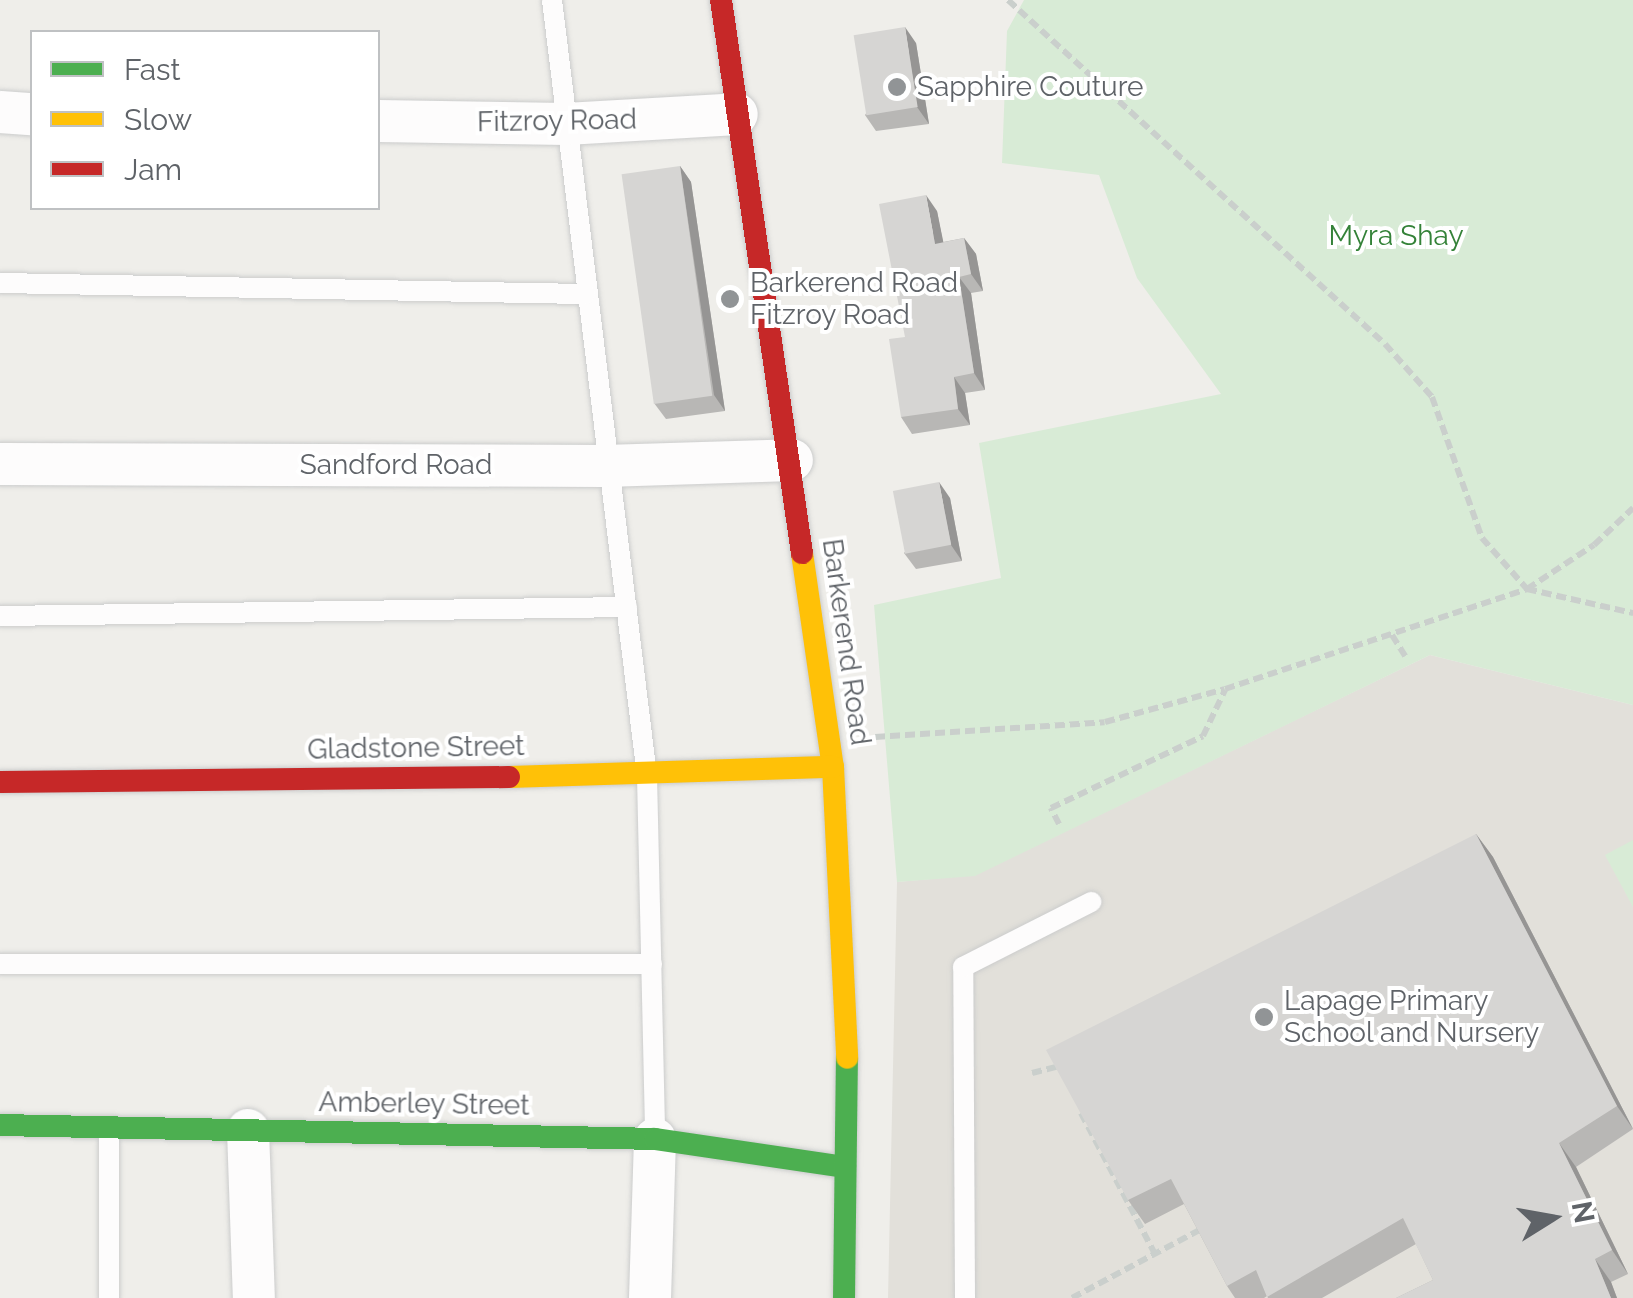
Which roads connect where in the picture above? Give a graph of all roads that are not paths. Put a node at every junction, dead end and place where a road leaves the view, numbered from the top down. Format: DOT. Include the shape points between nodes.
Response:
graph roads {
  1 [pos="552,0"];
  2 [pos="721,0"];
  3 [pos="0,112"];
  4 [pos="30,114"];
  5 [pos="737,114"];
  6 [pos="380,122"];
  7 [pos="566,124"];
  8 [pos="0,283"];
  9 [pos="585,294"];
  10 [pos="792,460"];
  11 [pos="0,464"];
  12 [pos="605,466"];
  13 [pos="627,607"];
  14 [pos="0,616"];
  15 [pos="832,767"];
  16 [pos="647,776"];
  17 [pos="0,782"];
  18 [pos="1092,902"];
  19 [pos="0,964"];
  20 [pos="652,964"];
  21 [pos="0,1125"];
  22 [pos="109,1127"];
  23 [pos="248,1130"];
  24 [pos="656,1138"];
  25 [pos="845,1166"];
  26 [pos="109,1298"];
  27 [pos="254,1298"];
  28 [pos="650,1298"];
  29 [pos="844,1298"];
  30 [pos="965,1298"];
  1 -- 7 [label="lane"];
  2 -- 5 [label="street, Barkerend Road"];
  3 -- 4 [label="street"];
  5 -- 7 [label="street, Fitzroy Road"];
  5 -- 10 [label="street, Barkerend Road"];
  6 -- 7 [label="street, Fitzroy Road"];
  7 -- 9 [label="lane"];
  8 -- 9 [label="lane"];
  9 -- 12 [label="lane"];
  10 -- 12 [label="street, Sandford Road"];
  10 -- 15 [label="street, Barkerend Road"];
  11 -- 12 [label="street, Sandford Road"];
  12 -- 13 [label="lane"];
  13 -- 14 [label="lane"];
  13 -- 16 [label="lane"];
  15 -- 16 [label="street, Gladstone Street"];
  15 -- 25 [label="street, Barkerend Road" via="848,1017"];
  16 -- 17 [label="street, Gladstone Street"];
  16 -- 20 [label="lane"];
  18 -- 30 [label="lane" via="963,967"];
  19 -- 20 [label="lane"];
  20 -- 24 [label="lane"];
  21 -- 22 [label="street, Amberley Street"];
  22 -- 23 [label="street, Amberley Street"];
  22 -- 26 [label="lane"];
  23 -- 24 [label="street, Amberley Street"];
  23 -- 27 [label="street"];
  24 -- 25 [label="street, Amberley Street"];
  24 -- 28 [label="street"];
  25 -- 29 [label="street, Barkerend Road"];
}
